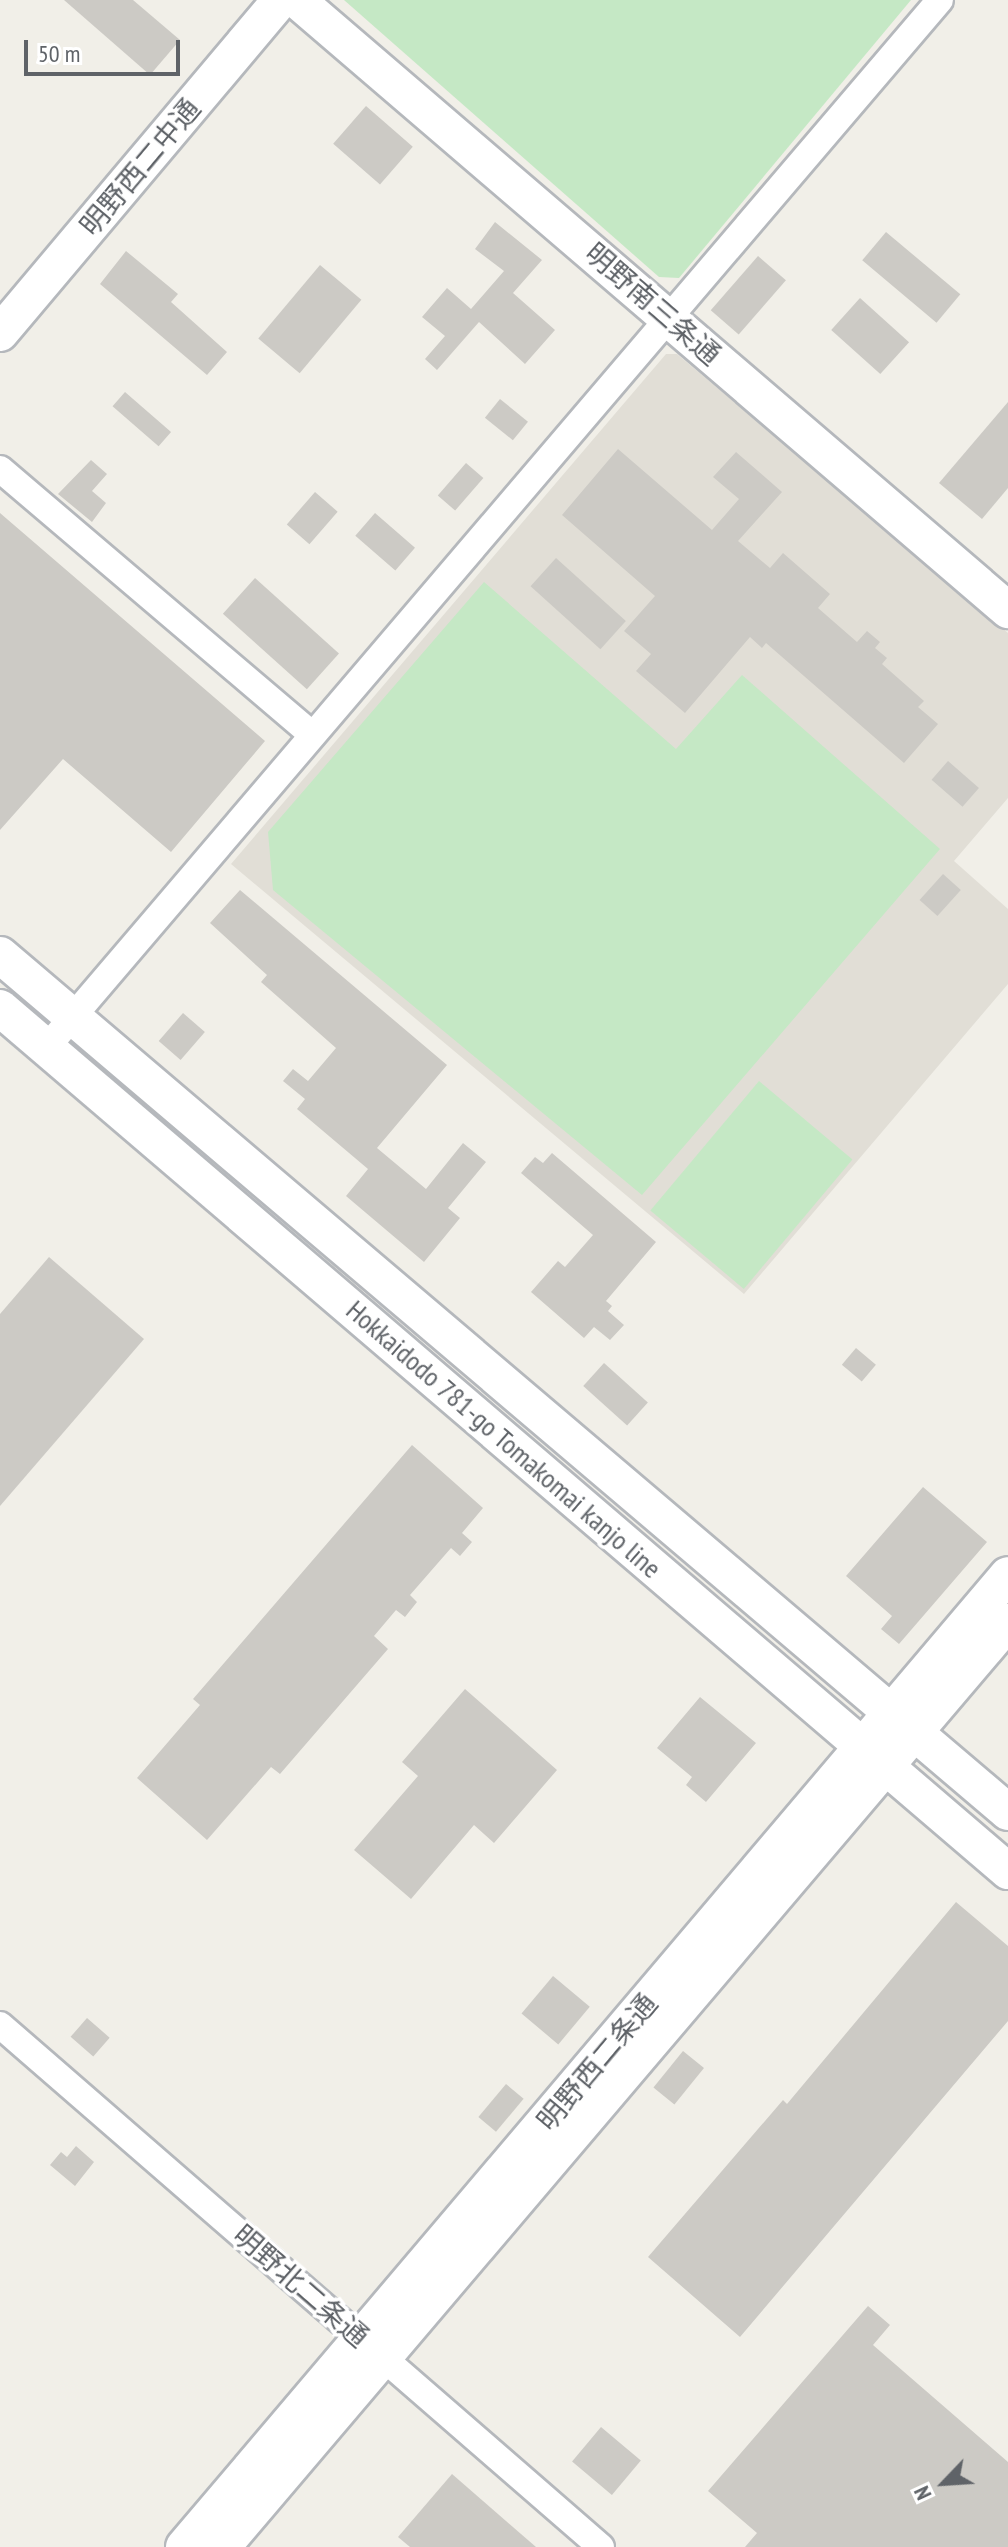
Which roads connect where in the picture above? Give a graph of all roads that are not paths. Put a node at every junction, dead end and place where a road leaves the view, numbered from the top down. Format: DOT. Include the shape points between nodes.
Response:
graph roads {
  1 [pos="280,0"];
  2 [pos="297,0"];
  3 [pos="940,0"];
  4 [pos="669,317"];
  5 [pos="0,333"];
  6 [pos="0,469"];
  7 [pos="1008,610"];
  8 [pos="312,735"];
  9 [pos="0,955"];
  10 [pos="0,1008"];
  11 [pos="73,1017"];
  12 [pos="47,1047"];
  13 [pos="1008,1575"];
  14 [pos="1008,1622"];
  15 [pos="904,1720"];
  16 [pos="875,1757"];
  17 [pos="1008,1812"];
  18 [pos="1008,1871"];
  19 [pos="0,2025"];
  20 [pos="372,2348"];
  21 [pos="184,2547"];
  22 [pos="222,2547"];
  23 [pos="601,2547"];
  1 -- 5 [label="street, 明野西二中通"];
  2 -- 4 [label="street, 明野南三条通"];
  3 -- 4 [label="street"];
  4 -- 7 [label="street, 明野南三条通"];
  4 -- 8 [label="street"];
  6 -- 8 [label="street"];
  8 -- 11 [label="street"];
  9 -- 11 [label="street, Hokkaidodo 781-go Tomakomai kanjo line"];
  10 -- 12 [label="street, Hokkaidodo 781-go Tomakomai kanjo line"];
  11 -- 12 [label="street"];
  11 -- 15 [label="street, Hokkaidodo 781-go Tomakomai kanjo line"];
  12 -- 16 [label="street, Hokkaidodo 781-go Tomakomai kanjo line"];
  13 -- 15 [label="street, 明野西二条通"];
  14 -- 15 [label="street, 明野西二条通"];
  15 -- 16 [label="street, 明野西二条通"];
  15 -- 17 [label="street, Hokkaidodo 781-go Tomakomai kanjo line"];
  16 -- 18 [label="street, Hokkaidodo 781-go Tomakomai kanjo line"];
  16 -- 20 [label="street, 明野西二条通"];
  19 -- 20 [label="street, 明野北二条通"];
  20 -- 21 [label="street, 明野西二条通"];
  20 -- 22 [label="street, 明野西二条通"];
  20 -- 23 [label="street, 明野北二条通"];
}
